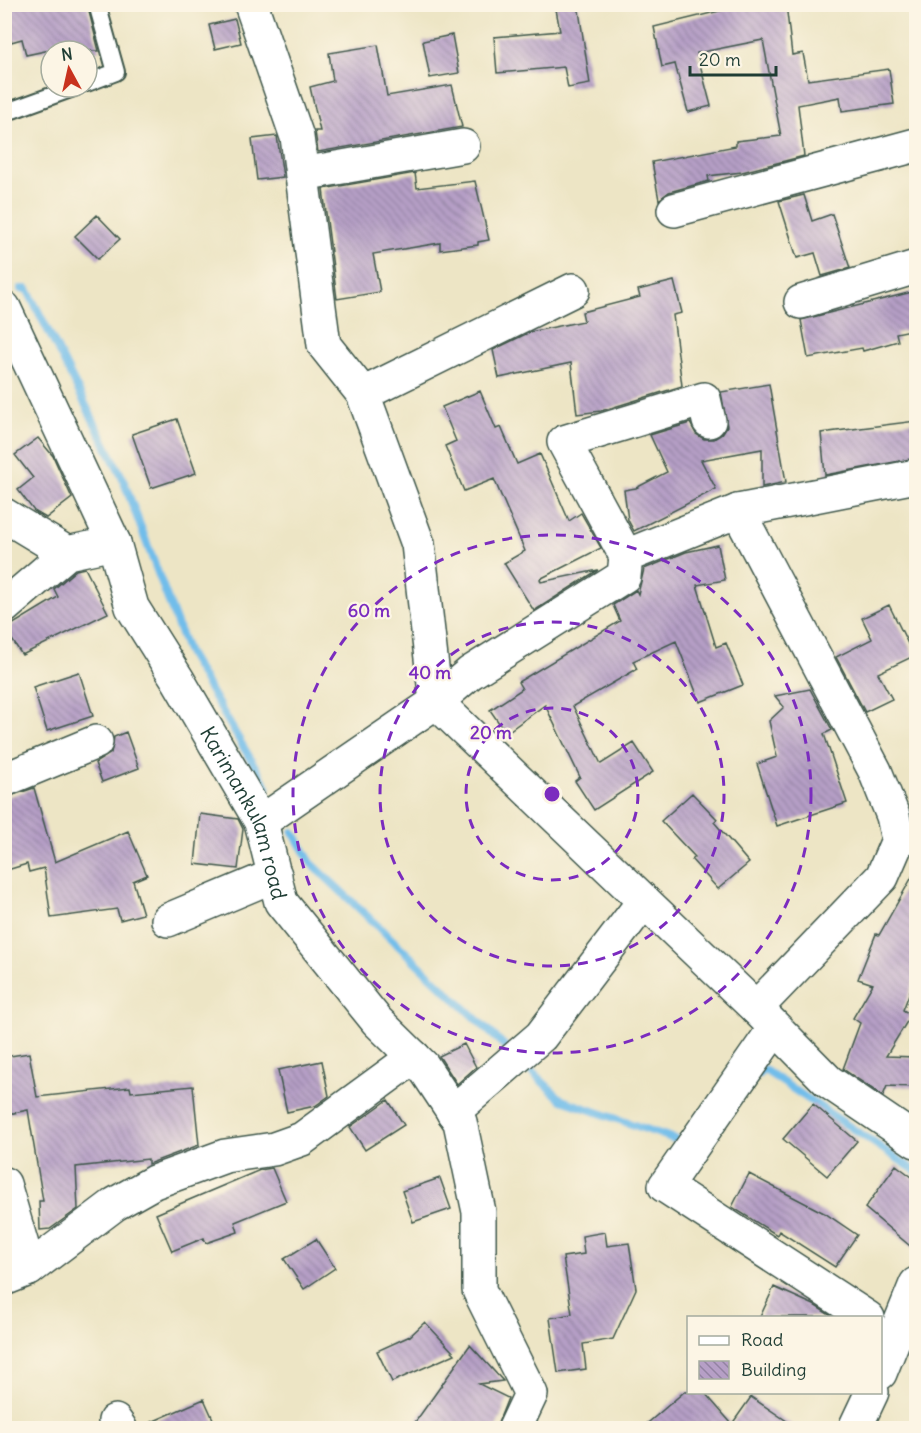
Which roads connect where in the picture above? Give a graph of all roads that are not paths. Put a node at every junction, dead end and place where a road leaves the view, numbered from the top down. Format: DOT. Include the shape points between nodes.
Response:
graph roads {
  1 [pos="97,4"];
  2 [pos="251,4"];
  3 [pos="99,78"];
  4 [pos="43,99"];
  5 [pos="4,113"];
  6 [pos="916,145"];
  7 [pos="463,146"];
  8 [pos="302,174"];
  9 [pos="674,210"];
  10 [pos="916,267"];
  11 [pos="573,290"];
  12 [pos="801,302"];
  13 [pos="4,308"];
  14 [pos="363,393"];
  15 [pos="709,422"];
  16 [pos="916,476"];
  17 [pos="738,511"];
  18 [pos="4,515"];
  19 [pos="114,543"];
  20 [pos="67,553"];
  21 [pos="626,556"];
  22 [pos="4,607"];
  23 [pos="436,702"];
  24 [pos="96,742"];
  25 [pos="4,780"];
  26 [pos="261,822"];
  27 [pos="275,875"];
  28 [pos="644,901"];
  29 [pos="168,920"];
  30 [pos="766,1018"];
  31 [pos="414,1058"];
  32 [pos="453,1112"];
  33 [pos="916,1141"];
  34 [pos="4,1184"];
  35 [pos="16,1274"];
  36 [pos="916,1284"];
  37 [pos="866,1316"];
  38 [pos="889,1331"];
  39 [pos="882,1364"];
  40 [pos="871,1394"];
  41 [pos="515,1428"];
  42 [pos="855,1428"];
  1 -- 3 [label="lane" via="116,72"];
  2 -- 8 [label="street" via="297,136"];
  4 -- 5 [label="lane"];
  6 -- 9 [label="street"];
  7 -- 8 [label="street"];
  8 -- 14 [label="street" via="324,345"];
  10 -- 12 [label="street"];
  11 -- 14 [label="street"];
  13 -- 19 [label="street, Karimankulam road"];
  14 -- 23 [label="street" via="418,544"];
  15 -- 21 [label="street" via="704,399 564,442"];
  16 -- 17 [label="street"];
  17 -- 21 [label="street"];
  17 -- 30 [label="street" via="875,771 898,840 882,877"];
  18 -- 20 [label="street"];
  19 -- 20 [label="street"];
  19 -- 26 [label="street, Karimankulam road" via="132,607"];
  20 -- 22 [label="street"];
  21 -- 23 [label="street" via="624,576 470,673"];
  23 -- 26 [label="street"];
  23 -- 28 [label="street"];
  24 -- 25 [label="street"];
  26 -- 27 [label="street, Karimankulam road"];
  27 -- 29 [label="street"];
  27 -- 31 [label="street, Karimankulam road" via="281,902 377,1021"];
  28 -- 30 [label="street"];
  28 -- 32 [label="street" via="541,1036"];
  30 -- 33 [label="street" via="829,1082"];
  30 -- 37 [label="street" via="665,1186"];
  31 -- 32 [label="street, Karimankulam road"];
  31 -- 35 [label="street" via="302,1139 274,1149 225,1156 154,1182 115,1204"];
  32 -- 41 [label="street, Karimankulam road" via="460,1122 479,1212 479,1290 531,1394"];
  34 -- 35 [label="street"];
  36 -- 38 [label="street"];
  38 -- 39 [label="street"];
  40 -- 42 [label="street"];
}
